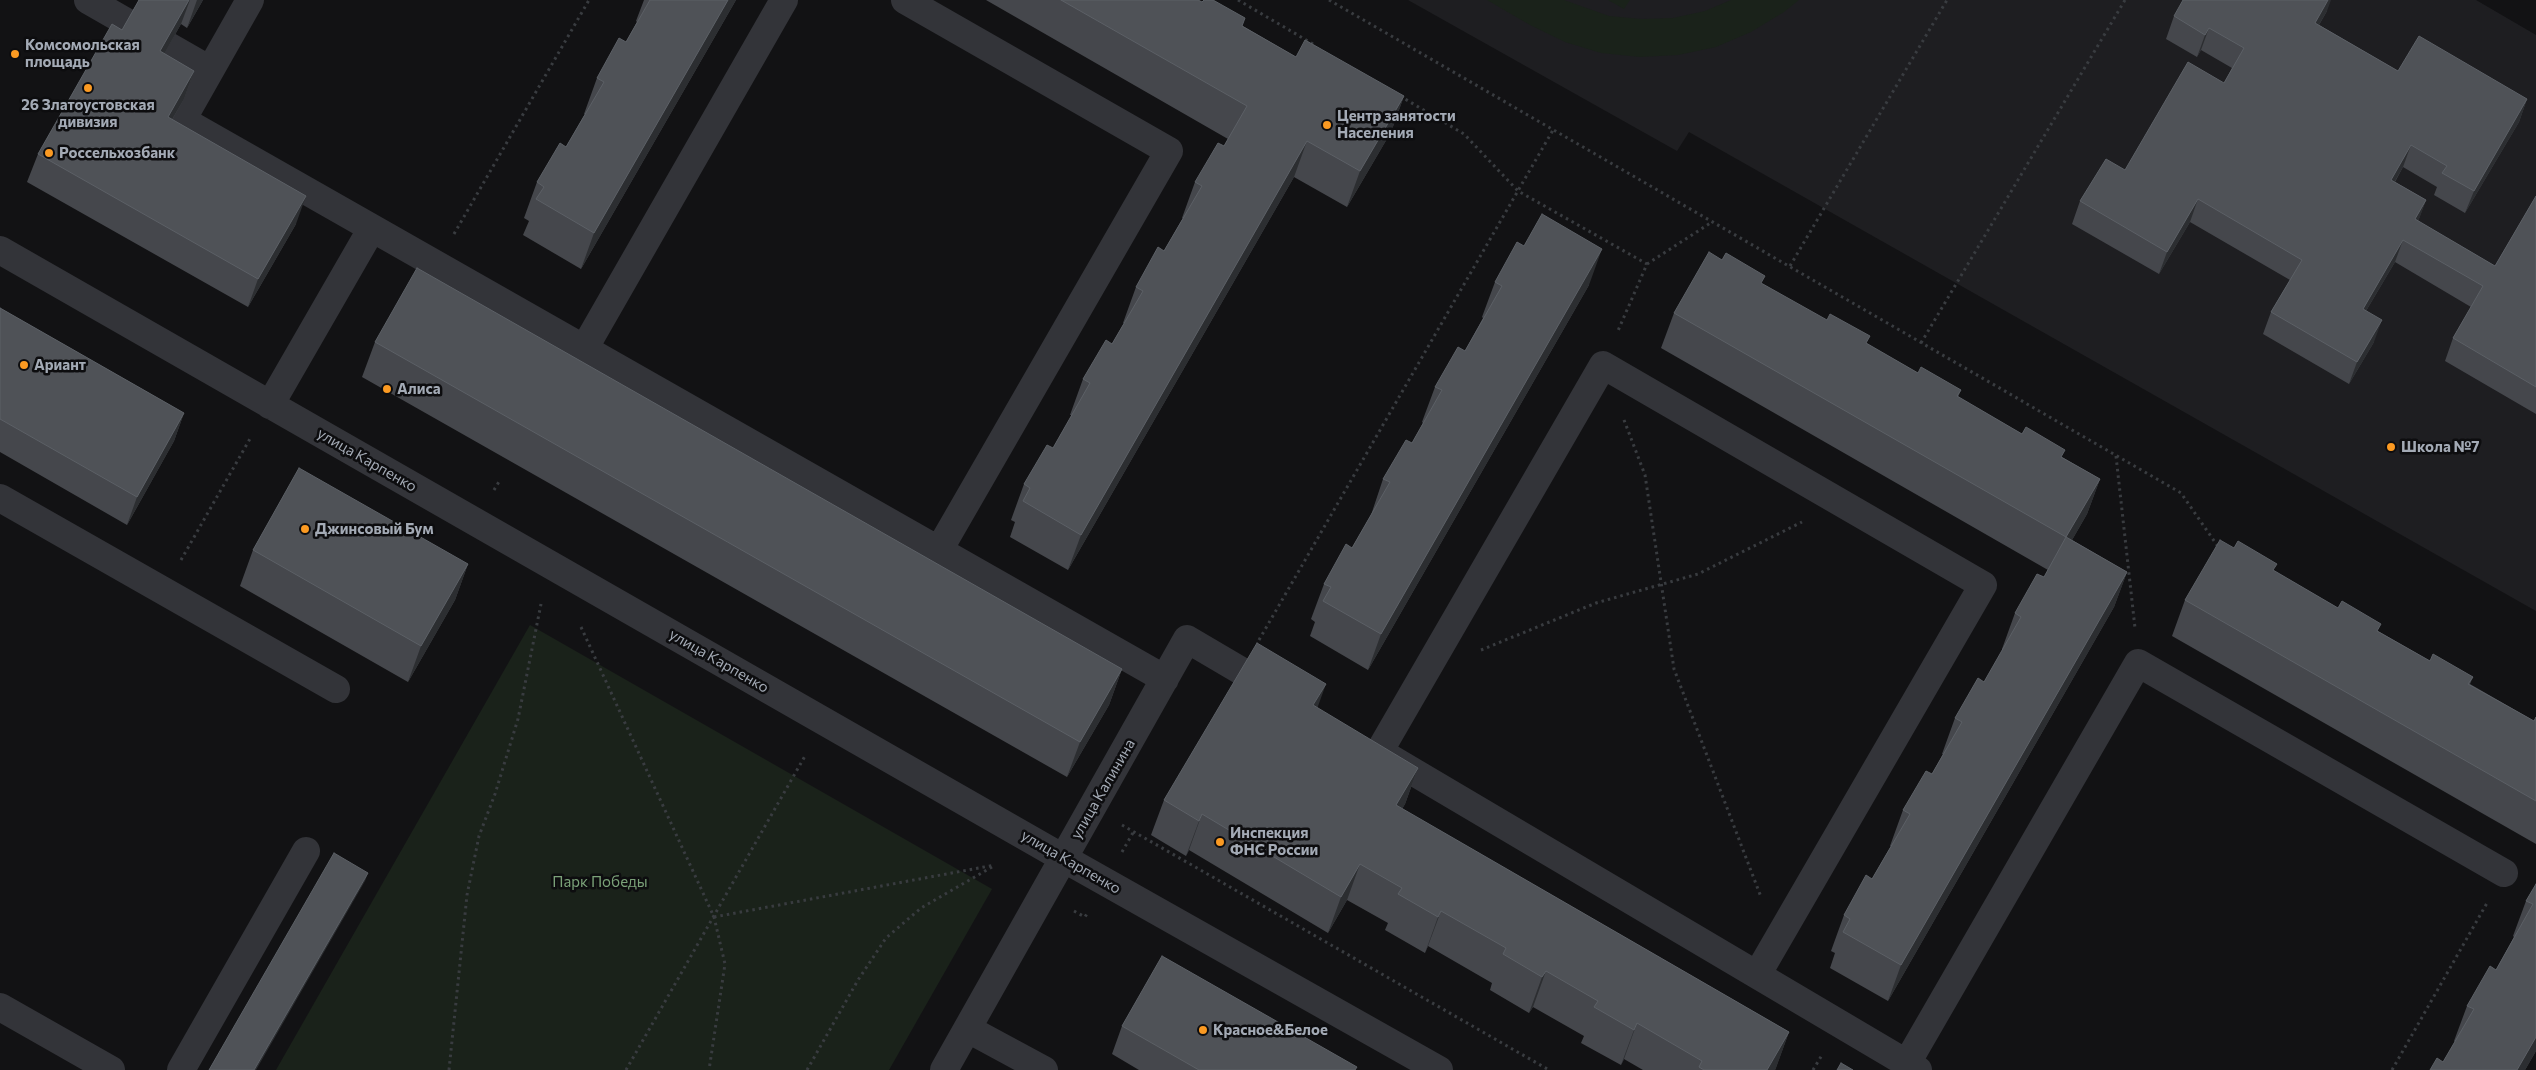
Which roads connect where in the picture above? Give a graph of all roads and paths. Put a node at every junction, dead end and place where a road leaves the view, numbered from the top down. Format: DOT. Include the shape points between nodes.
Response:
graph roads {
  1 [pos="88,0"];
  2 [pos="250,0"];
  3 [pos="589,0"];
  4 [pos="784,0"];
  5 [pos="905,0"];
  6 [pos="1238,0"];
  7 [pos="1329,0"];
  8 [pos="1947,0"];
  9 [pos="2125,0"];
  10 [pos="1314,45"];
  11 [pos="210,70"];
  12 [pos="1397,94"];
  13 [pos="1553,130"];
  14 [pos="1518,191"];
  15 [pos="1712,222"];
  16 [pos="372,228"];
  17 [pos="0,250"];
  18 [pos="1647,264"];
  19 [pos="437,265"];
  20 [pos="1790,266"];
  21 [pos="1922,343"];
  22 [pos="584,349"];
  23 [pos="1603,365"];
  24 [pos="270,405"];
  25 [pos="251,437"];
  26 [pos="2116,456"];
  27 [pos="0,498"];
  28 [pos="1841,503"];
  29 [pos="939,550"];
  30 [pos="2220,550"];
  31 [pos="1661,584"];
  32 [pos="163,590"];
  33 [pos="541,604"];
  34 [pos="581,627"];
  35 [pos="1479,650"];
  36 [pos="2138,663"];
  37 [pos="1241,671"];
  38 [pos="1165,679"];
  39 [pos="336,689"];
  40 [pos="1290,700"];
  41 [pos="1355,738"];
  42 [pos="1379,752"];
  43 [pos="804,756"];
  44 [pos="1092,807"];
  45 [pos="306,851"];
  46 [pos="1063,858"];
  47 [pos="2504,873"];
  48 [pos="714,917"];
  49 [pos="1777,941"];
  50 [pos="1757,975"];
  51 [pos="0,1007"];
  52 [pos="968,1029"];
  53 [pos="1426,1067"];
  54 [pos="1913,1067"];
  55 [pos="111,1070"];
  56 [pos="181,1070"];
  57 [pos="449,1070"];
  58 [pos="626,1070"];
  59 [pos="709,1070"];
  60 [pos="807,1070"];
  61 [pos="944,1070"];
  62 [pos="1044,1070"];
  63 [pos="1549,1070"];
  64 [pos="2392,1070"];
  1 -- 11 [label="street"];
  2 -- 11 [label="street"];
  3 -- 19 [label="path"];
  4 -- 22 [label="street"];
  5 -- 29 [label="street" via="1169,151"];
  6 -- 10 [label="path"];
  7 -- 13 [label="path"];
  8 -- 20 [label="path"];
  9 -- 21 [label="path"];
  11 -- 16 [label="street" via="182,120"];
  12 -- 14 [label="path" via="1464,134"];
  13 -- 14 [label="path"];
  13 -- 15 [label="path"];
  14 -- 18 [label="path"];
  14 -- 37 [label="path"];
  15 -- 18 [label="path"];
  15 -- 20 [label="path"];
  16 -- 19 [label="street"];
  16 -- 24 [label="street"];
  17 -- 24 [label="street, улица Карпенко"];
  18 -- 23 [label="path"];
  19 -- 22 [label="street"];
  20 -- 21 [label="path"];
  21 -- 26 [label="path"];
  22 -- 29 [label="street"];
  23 -- 28 [label="street"];
  23 -- 31 [label="path" via="1645,475"];
  23 -- 42 [label="street"];
  24 -- 46 [label="street, улица Карпенко"];
  25 -- 32 [label="path"];
  26 -- 30 [label="path" via="2181,493"];
  26 -- 36 [label="path"];
  27 -- 32 [label="street"];
  28 -- 31 [label="path" via="1698,574"];
  28 -- 49 [label="street" via="1983,585"];
  29 -- 38 [label="street"];
  31 -- 35 [label="path" via="1596,603"];
  31 -- 49 [label="path" via="1674,669"];
  32 -- 39 [label="street"];
  33 -- 57 [label="path" via="518,719 479,836 469,887"];
  34 -- 48 [label="path"];
  36 -- 47 [label="street"];
  36 -- 54 [label="street"];
  37 -- 38 [label="street, улица Калинина" via="1187,639"];
  37 -- 40 [label="street"];
  38 -- 44 [label="street, улица Калинина"];
  41 -- 42 [label="street"];
  42 -- 50 [label="street"];
  43 -- 48 [label="path"];
  44 -- 46 [label="street, улица Калинина"];
  44 -- 63 [label="path"];
  45 -- 56 [label="street"];
  46 -- 52 [label="street, улица Калинина"];
  46 -- 53 [label="street, улица Карпенко"];
  47 -- 64 [label="path"];
  48 -- 58 [label="path"];
  48 -- 59 [label="path" via="725,964"];
  48 -- 60 [label="path" via="995,865 921,908 886,938"];
  49 -- 50 [label="street"];
  50 -- 54 [label="street"];
  51 -- 55 [label="street"];
  52 -- 61 [label="street, улица Калинина"];
  52 -- 62 [label="street"];
}
